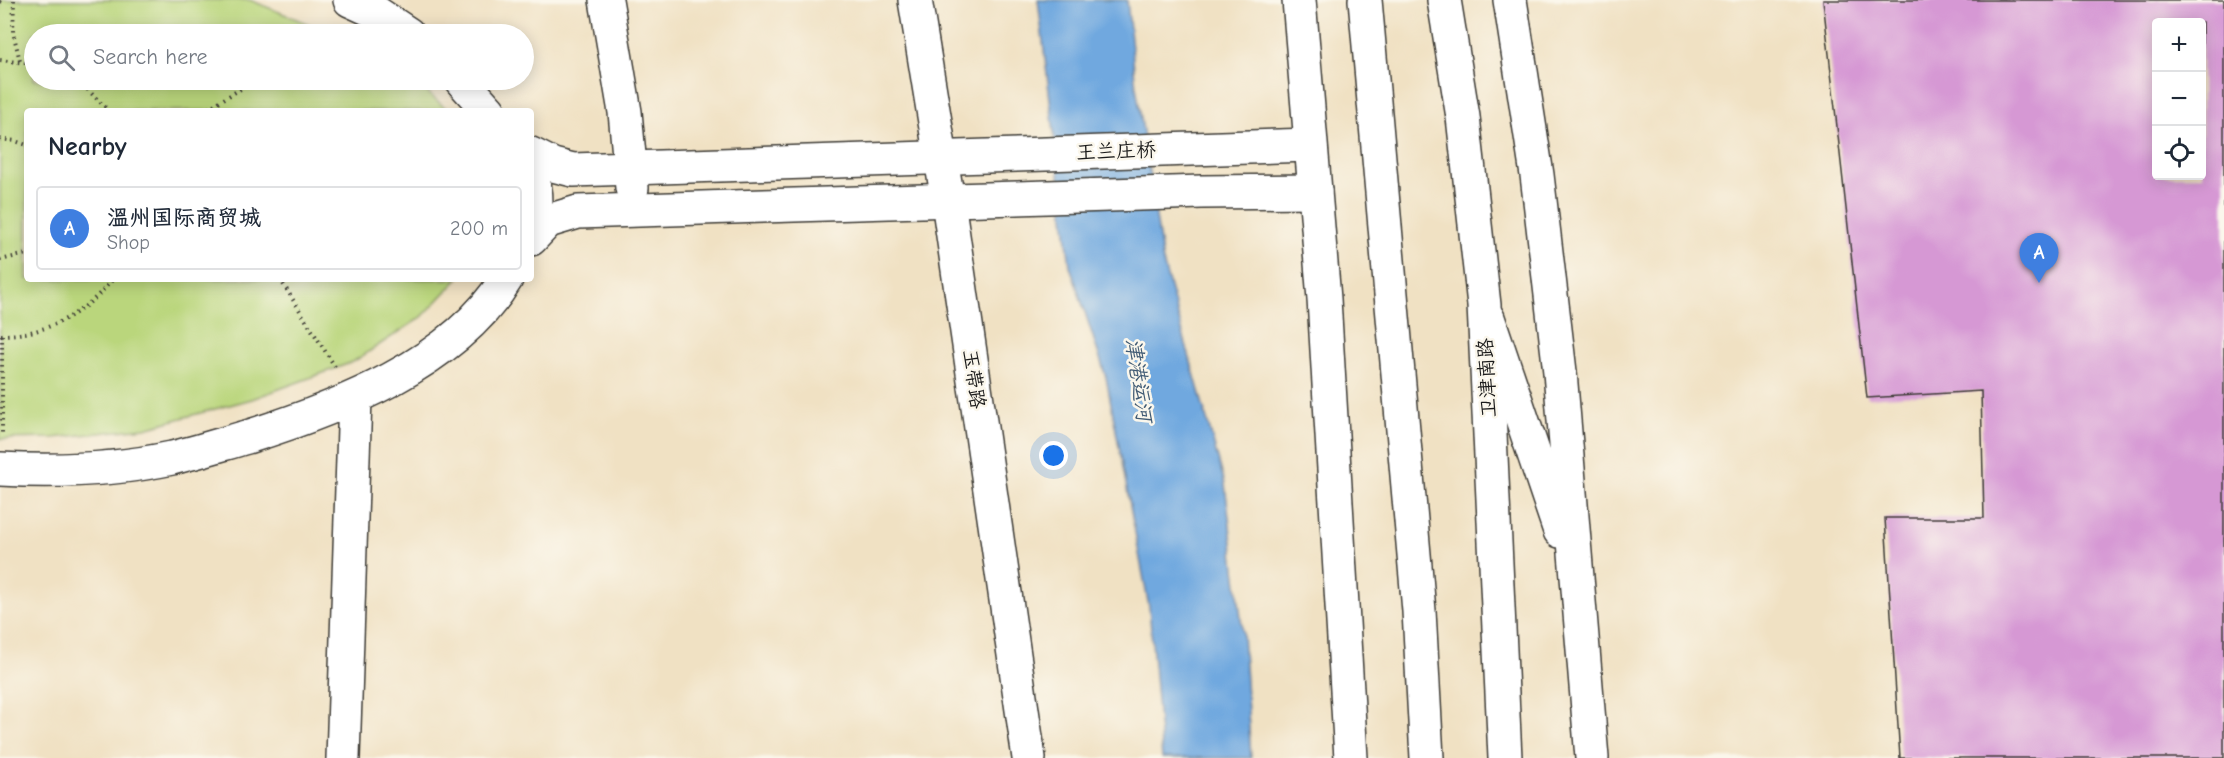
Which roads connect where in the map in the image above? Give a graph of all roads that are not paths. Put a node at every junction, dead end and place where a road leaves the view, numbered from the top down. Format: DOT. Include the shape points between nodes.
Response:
graph roads {
  1 [pos="350,0"];
  2 [pos="606,0"];
  3 [pos="915,0"];
  4 [pos="1299,0"];
  5 [pos="1365,0"];
  6 [pos="1444,0"];
  7 [pos="1510,0"];
  8 [pos="393,24"];
  9 [pos="470,90"];
  10 [pos="486,108"];
  11 [pos="1310,145"];
  12 [pos="534,156"];
  13 [pos="941,156"];
  14 [pos="630,167"];
  15 [pos="534,184"];
  16 [pos="1315,191"];
  17 [pos="948,201"];
  18 [pos="634,210"];
  19 [pos="534,217"];
  20 [pos="534,236"];
  21 [pos="504,282"];
  22 [pos="1484,305"];
  23 [pos="355,398"];
  24 [pos="1,469"];
  25 [pos="1575,575"];
  26 [pos="344,758"];
  27 [pos="1029,758"];
  28 [pos="1351,758"];
  29 [pos="1427,758"];
  30 [pos="1504,758"];
  31 [pos="1592,758"];
  1 -- 8 [label="main road"];
  2 -- 14 [label="main road"];
  3 -- 13 [label="main road, 玉带路"];
  4 -- 11 [label="main road"];
  5 -- 29 [label="main road" via="1419,611"];
  6 -- 22 [label="main road, 卫津南路" via="1463,117"];
  7 -- 25 [label="main road" via="1560,372"];
  9 -- 10 [label="main road"];
  11 -- 13 [label="main road, 王兰庄桥"];
  11 -- 16 [label="main road"];
  12 -- 14 [label="main road, 王兰庄桥" via="573,170"];
  13 -- 14 [label="main road, 王兰庄桥"];
  13 -- 17 [label="main road, 玉带路"];
  14 -- 18 [label="main road"];
  15 -- 19 [label="main road"];
  16 -- 17 [label="main road"];
  16 -- 28 [label="main road"];
  17 -- 18 [label="main road"];
  17 -- 27 [label="main road, 玉带路"];
  18 -- 20 [label="main road" via="565,215 548,221"];
  21 -- 23 [label="main road" via="484,308 436,350"];
  22 -- 25 [label="main road"];
  22 -- 30 [label="main road, 卫津南路"];
  23 -- 24 [label="main road" via="172,458 87,468"];
  23 -- 26 [label="main road"];
  25 -- 31 [label="main road"];
}
